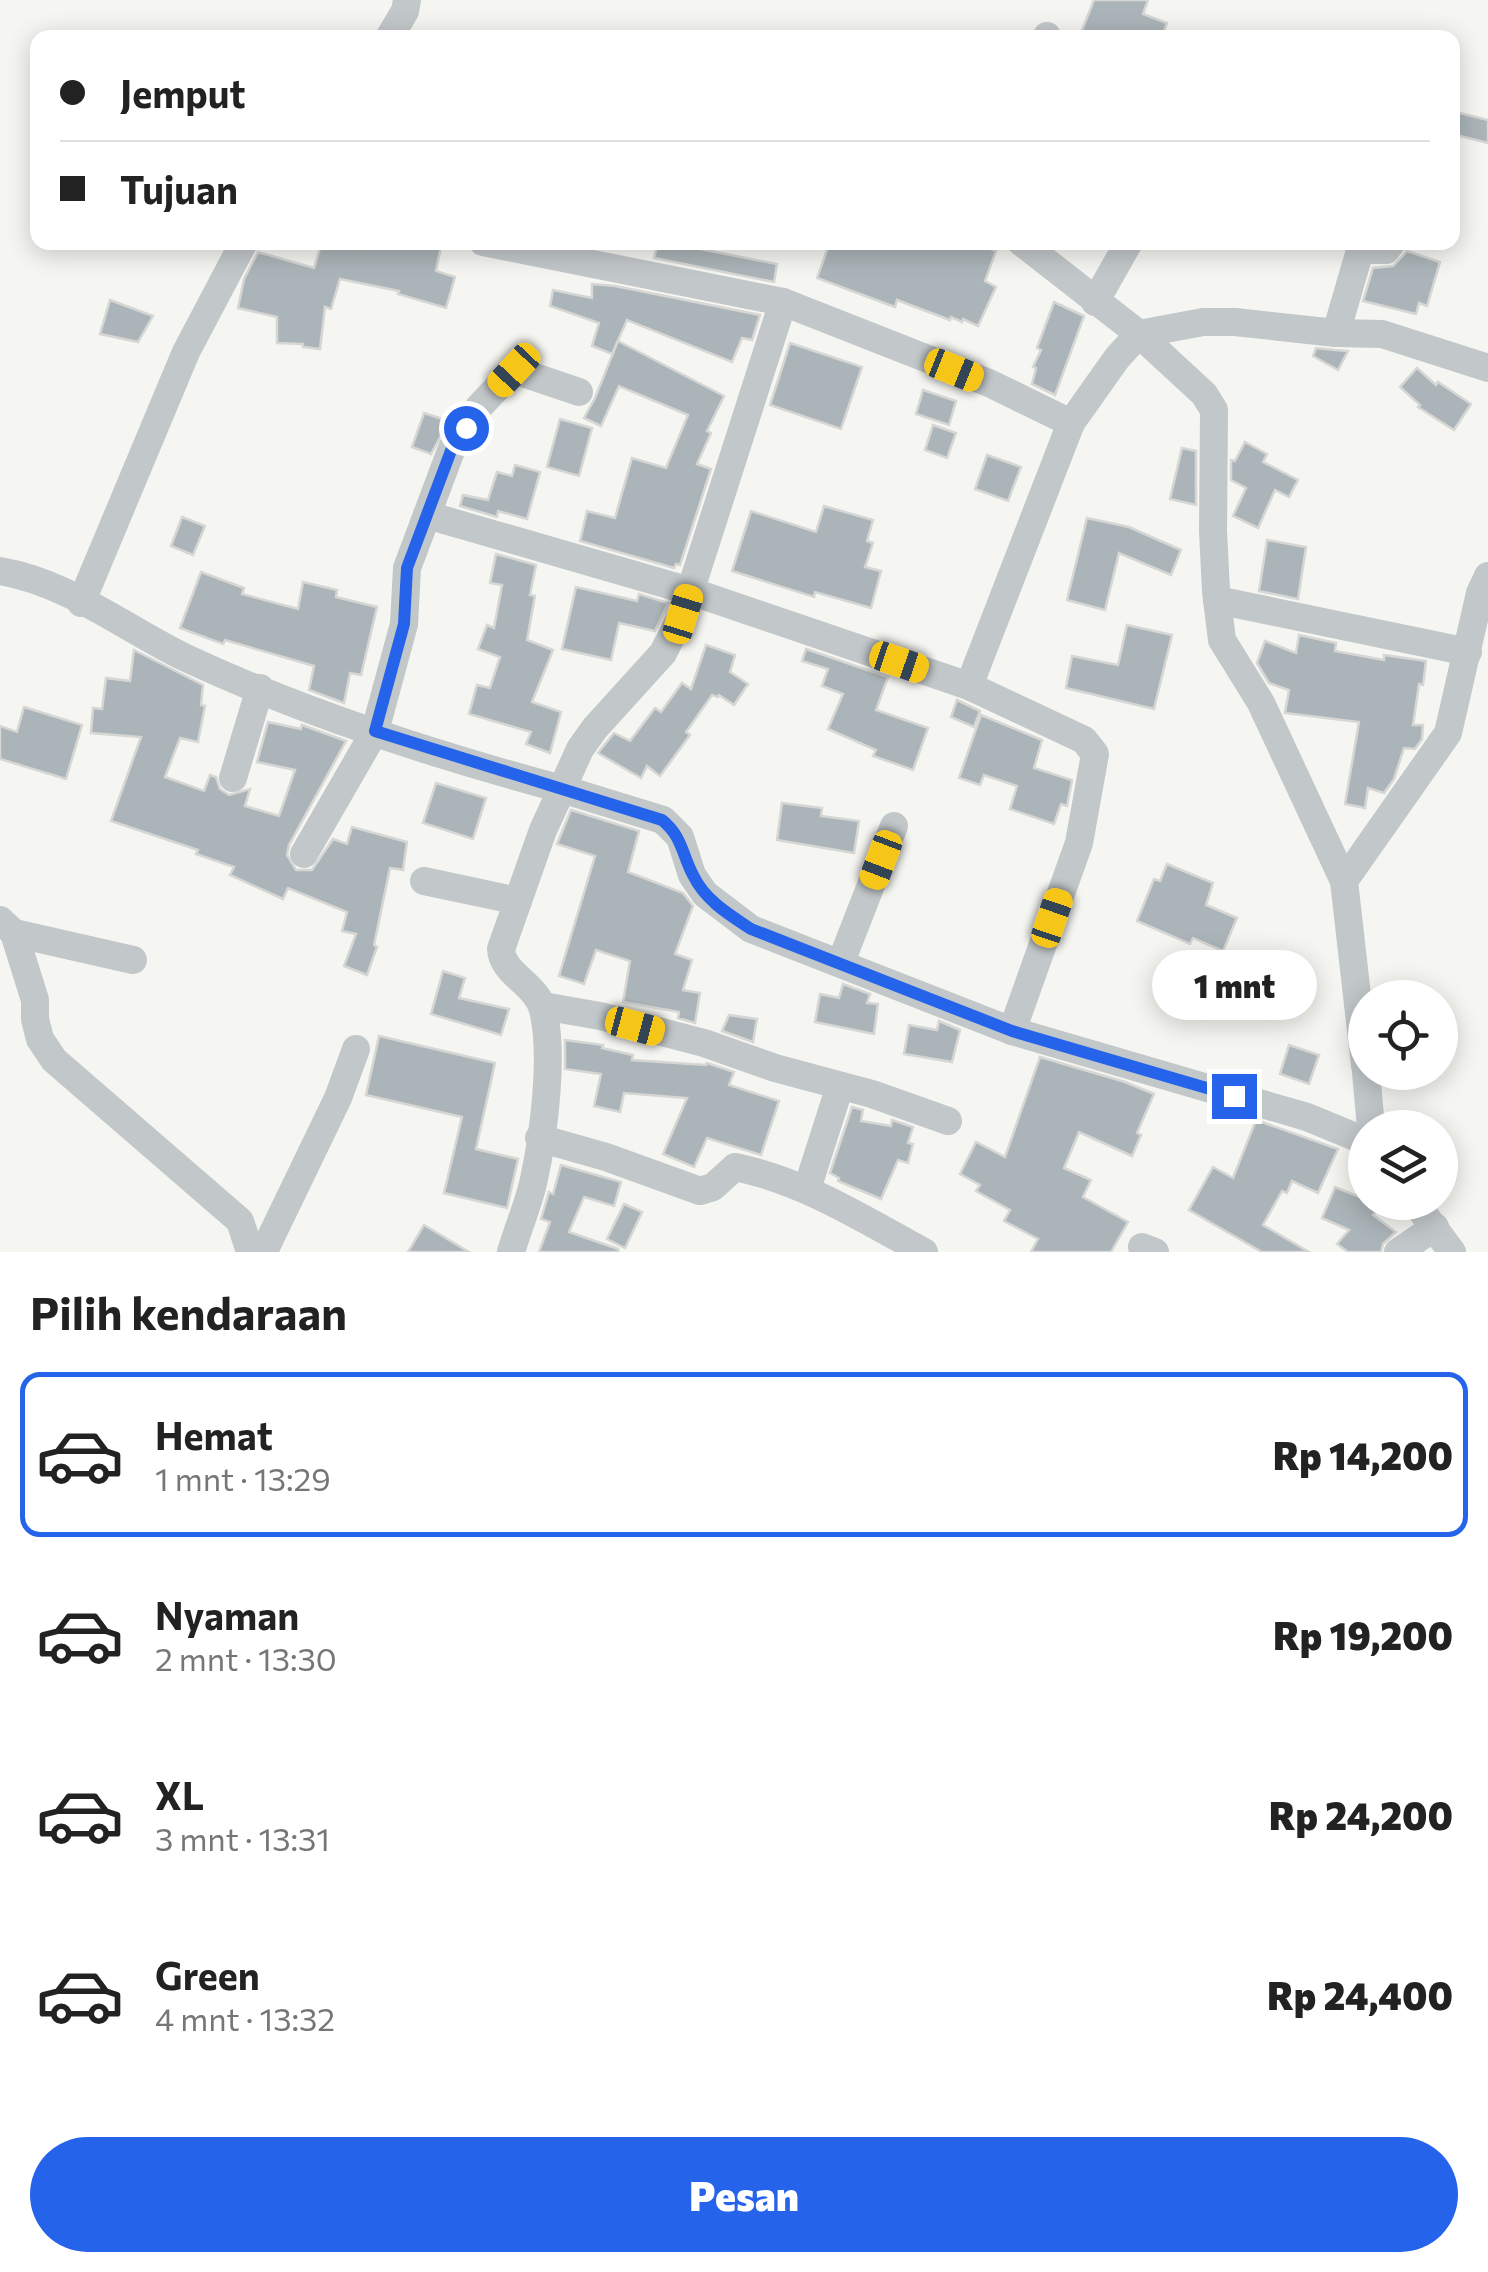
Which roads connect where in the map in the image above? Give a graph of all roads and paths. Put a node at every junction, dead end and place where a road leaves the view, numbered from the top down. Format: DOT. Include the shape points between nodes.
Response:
graph roads {
  1 [pos="407,0"];
  2 [pos="394,30"];
  3 [pos="240,250"];
  4 [pos="523,250"];
  5 [pos="1030,250"];
  6 [pos="1124,250"];
  7 [pos="1362,250"];
  8 [pos="783,302"];
  9 [pos="1094,302"];
  10 [pos="1336,333"];
  11 [pos="1128,346"];
  12 [pos="1488,368"];
  13 [pos="579,392"];
  14 [pos="1072,423"];
  15 [pos="427,515"];
  16 [pos="0,571"];
  17 [pos="1488,576"];
  18 [pos="690,591"];
  19 [pos="1217,600"];
  20 [pos="82,603"];
  21 [pos="1468,652"];
  22 [pos="969,686"];
  23 [pos="260,688"];
  24 [pos="375,731"];
  25 [pos="233,778"];
  26 [pos="562,789"];
  27 [pos="894,826"];
  28 [pos="304,854"];
  29 [pos="424,881"];
  30 [pos="1344,881"];
  31 [pos="518,901"];
  32 [pos="7,927"];
  33 [pos="134,960"];
  34 [pos="841,962"];
  35 [pos="1355,980"];
  36 [pos="543,1006"];
  37 [pos="1012,1031"];
  38 [pos="356,1048"];
  39 [pos="840,1086"];
  40 [pos="948,1121"];
  41 [pos="1348,1134"];
  42 [pos="540,1138"];
  43 [pos="808,1190"];
  44 [pos="1429,1220"];
  45 [pos="1435,1227"];
  46 [pos="264,1250"];
  47 [pos="511,1252"];
  48 [pos="924,1252"];
  49 [pos="1398,1252"];
  50 [pos="1452,1252"];
  1 -- 2 [label="street"];
  3 -- 20 [label="street" via="186,352"];
  4 -- 8 [label="street"];
  5 -- 9 [label="street"];
  6 -- 9 [label="street"];
  7 -- 10 [label="street"];
  8 -- 14 [label="street"];
  8 -- 18 [label="street"];
  9 -- 11 [label="street"];
  10 -- 11 [label="street" via="1203,322"];
  10 -- 12 [label="street" via="1401,338"];
  11 -- 14 [label="street"];
  11 -- 19 [label="street" via="1204,394 1214,410"];
  13 -- 15 [label="street" via="514,370 478,407 452,448"];
  14 -- 22 [label="street"];
  15 -- 18 [label="street"];
  15 -- 24 [label="street" via="407,568 404,624"];
  16 -- 20 [label="street"];
  17 -- 21 [label="street"];
  18 -- 22 [label="street"];
  18 -- 26 [label="street" via="663,654 580,748"];
  19 -- 21 [label="street"];
  19 -- 30 [label="street" via="1224,645 1261,703"];
  20 -- 23 [label="street"];
  21 -- 30 [label="street" via="1443,744"];
  22 -- 37 [label="street" via="1084,740 1095,754 1079,843"];
  23 -- 24 [label="street"];
  23 -- 25 [label="street"];
  24 -- 26 [label="street"];
  24 -- 28 [label="street"];
  26 -- 31 [label="street"];
  26 -- 34 [label="street" via="662,820 680,837 692,874 722,910 751,929"];
  27 -- 34 [label="street"];
  29 -- 31 [label="street"];
  30 -- 35 [label="street"];
  31 -- 36 [label="street" via="500,956"];
  32 -- 33 [label="street"];
  32 -- 46 [label="street" via="35,1000 40,1038 54,1060 240,1221"];
  34 -- 37 [label="street"];
  36 -- 39 [label="street" via="704,1044"];
  36 -- 42 [label="street" via="548,1042"];
  37 -- 41 [label="street"];
  38 -- 46 [label="street"];
  39 -- 40 [label="street"];
  39 -- 43 [label="street"];
  42 -- 43 [label="street" via="700,1191 735,1167"];
  42 -- 47 [label="street"];
  43 -- 48 [label="street"];
  44 -- 45 [label="street"];
  45 -- 49 [label="street"];
  45 -- 50 [label="street"];
}
